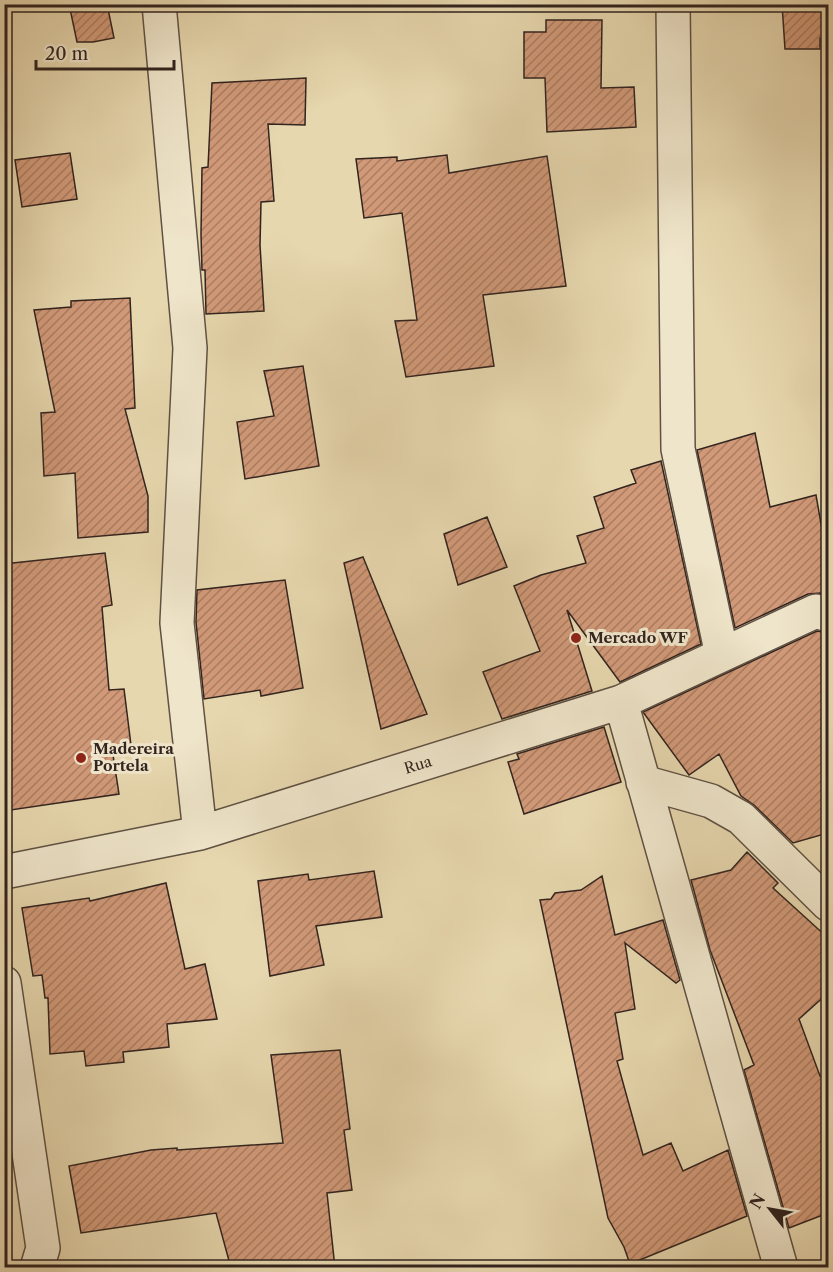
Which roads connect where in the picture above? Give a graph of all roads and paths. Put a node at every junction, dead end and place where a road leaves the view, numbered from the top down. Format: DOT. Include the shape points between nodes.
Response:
graph roads {
  1 [pos="159,4"];
  2 [pos="673,4"];
  3 [pos="822,613"];
  4 [pos="722,655"];
  5 [pos="621,702"];
  6 [pos="643,782"];
  7 [pos="200,833"];
  8 [pos="4,872"];
  9 [pos="828,904"];
  10 [pos="4,983"];
  11 [pos="37,1268"];
  12 [pos="781,1268"];
  1 -- 7 [label="street" via="190,348 177,623"];
  2 -- 4 [label="street" via="678,449"];
  3 -- 4 [label="street, Rua"];
  4 -- 5 [label="street, Rua"];
  5 -- 6 [label="street"];
  5 -- 7 [label="street, Rua"];
  6 -- 9 [label="street" via="711,801 741,818"];
  6 -- 12 [label="street"];
  7 -- 8 [label="street, Rua"];
  10 -- 11 [label="street" via="43,1248"];
}
